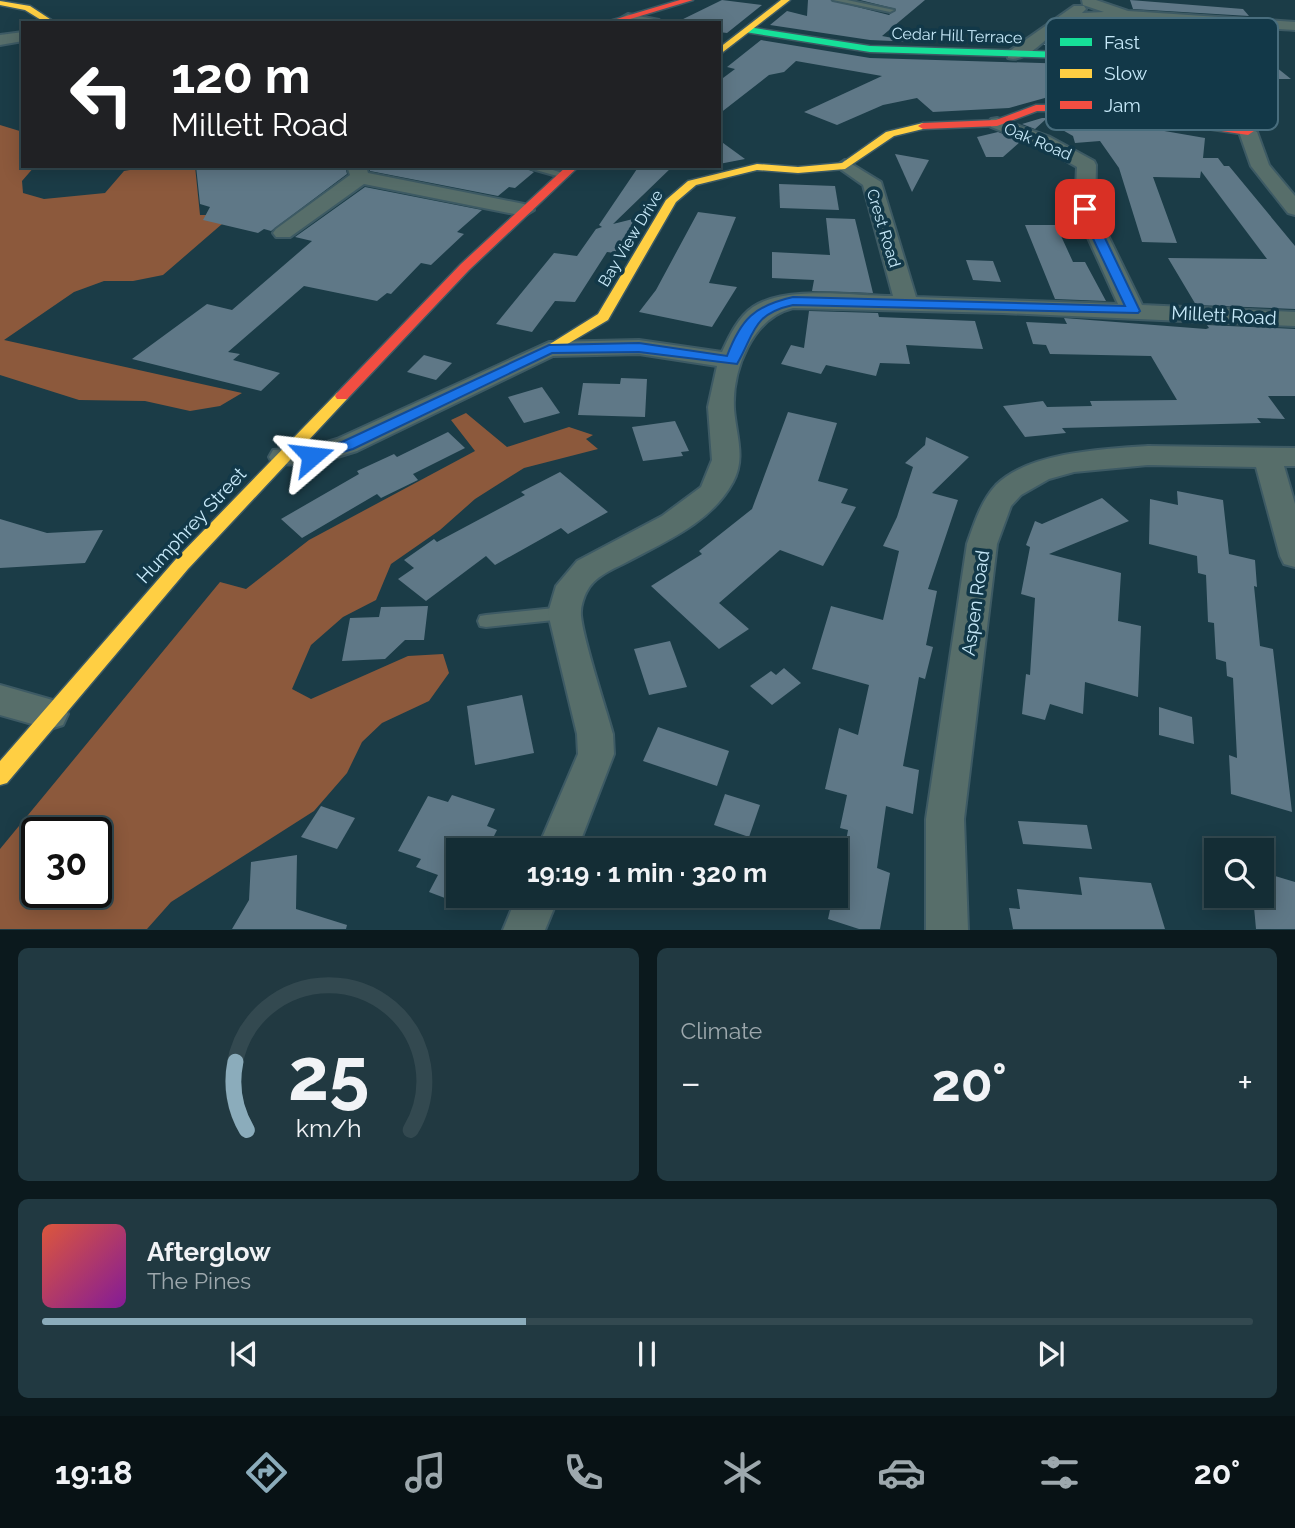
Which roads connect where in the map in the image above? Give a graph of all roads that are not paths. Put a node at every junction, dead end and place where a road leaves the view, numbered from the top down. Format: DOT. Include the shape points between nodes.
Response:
graph roads {
  1 [pos="689,0"];
  2 [pos="786,0"];
  3 [pos="836,0"];
  4 [pos="1088,1"];
  5 [pos="0,4"];
  6 [pos="890,10"];
  7 [pos="1126,15"];
  8 [pos="628,18"];
  9 [pos="1065,18"];
  10 [pos="1080,18"];
  11 [pos="1172,18"];
  12 [pos="48,21"];
  13 [pos="615,21"];
  14 [pos="644,21"];
  15 [pos="1046,32"];
  16 [pos="742,35"];
  17 [pos="21,36"];
  18 [pos="721,36"];
  19 [pos="0,40"];
  20 [pos="721,51"];
  21 [pos="1014,55"];
  22 [pos="1046,56"];
  23 [pos="1046,108"];
  24 [pos="997,123"];
  25 [pos="1235,130"];
  26 [pos="1251,130"];
  27 [pos="1248,132"];
  28 [pos="845,166"];
  29 [pos="544,168"];
  30 [pos="569,171"];
  31 [pos="358,172"];
  32 [pos="1295,209"];
  33 [pos="524,210"];
  34 [pos="282,233"];
  35 [pos="906,303"];
  36 [pos="1133,311"];
  37 [pos="603,317"];
  38 [pos="1295,319"];
  39 [pos="639,347"];
  40 [pos="549,349"];
  41 [pos="732,361"];
  42 [pos="284,457"];
  43 [pos="1281,458"];
  44 [pos="1295,556"];
  45 [pos="564,613"];
  46 [pos="486,621"];
  47 [pos="0,700"];
  48 [pos="50,714"];
  49 [pos="0,776"];
  50 [pos="562,838"];
  51 [pos="533,908"];
  52 [pos="524,929"];
  53 [pos="947,929"];
  1 -- 8 [label="street"];
  2 -- 16 [label="street"];
  3 -- 6 [label="lane"];
  4 -- 7 [label="street"];
  4 -- 9 [label="street"];
  5 -- 12 [label="street" via="27,8"];
  7 -- 10 [label="street"];
  7 -- 11 [label="street"];
  8 -- 13 [label="street"];
  8 -- 14 [label="street"];
  15 -- 21 [label="street"];
  16 -- 18 [label="street"];
  16 -- 20 [label="street"];
  16 -- 21 [label="street, Cedar Hill Terrace" via="870,50"];
  17 -- 19 [label="street"];
  21 -- 22 [label="street, Cedar Hill Terrace"];
  23 -- 24 [label="street"];
  24 -- 28 [label="street" via="908,128 877,141"];
  24 -- 36 [label="street, Oak Road" via="1044,141 1087,165 1085,209"];
  25 -- 27 [label="street"];
  26 -- 27 [label="street, Cedar Hill Terrace"];
  27 -- 32 [label="street" via="1260,166"];
  28 -- 35 [label="street, Crest Road" via="871,182"];
  28 -- 37 [label="street, Bay View Drive" via="757,167 692,183 672,200"];
  29 -- 30 [label="lane"];
  30 -- 33 [label="street, Humphrey Street"];
  31 -- 33 [label="street"];
  31 -- 34 [label="street"];
  33 -- 42 [label="street, Humphrey Street"];
  35 -- 36 [label="street, Millett Road"];
  35 -- 41 [label="street, Millett Road" via="793,301 772,306 757,315"];
  36 -- 38 [label="street, Millett Road"];
  37 -- 39 [label="street"];
  37 -- 40 [label="street, Bay View Drive"];
  39 -- 40 [label="street"];
  39 -- 41 [label="street"];
  40 -- 42 [label="street" via="347,445 312,456"];
  41 -- 45 [label="street, Millett Road" via="720,403 729,450 724,473 710,497 588,569 572,586"];
  42 -- 48 [label="street, Humphrey Street"];
  43 -- 44 [label="street"];
  43 -- 53 [label="street, Aspen Road" via="1117,457 1062,465 1009,489 982,544 945,819"];
  45 -- 46 [label="lane"];
  45 -- 50 [label="street" via="596,754"];
  47 -- 48 [label="street"];
  48 -- 49 [label="street, Humphrey Street"];
  51 -- 52 [label="street"];
}
